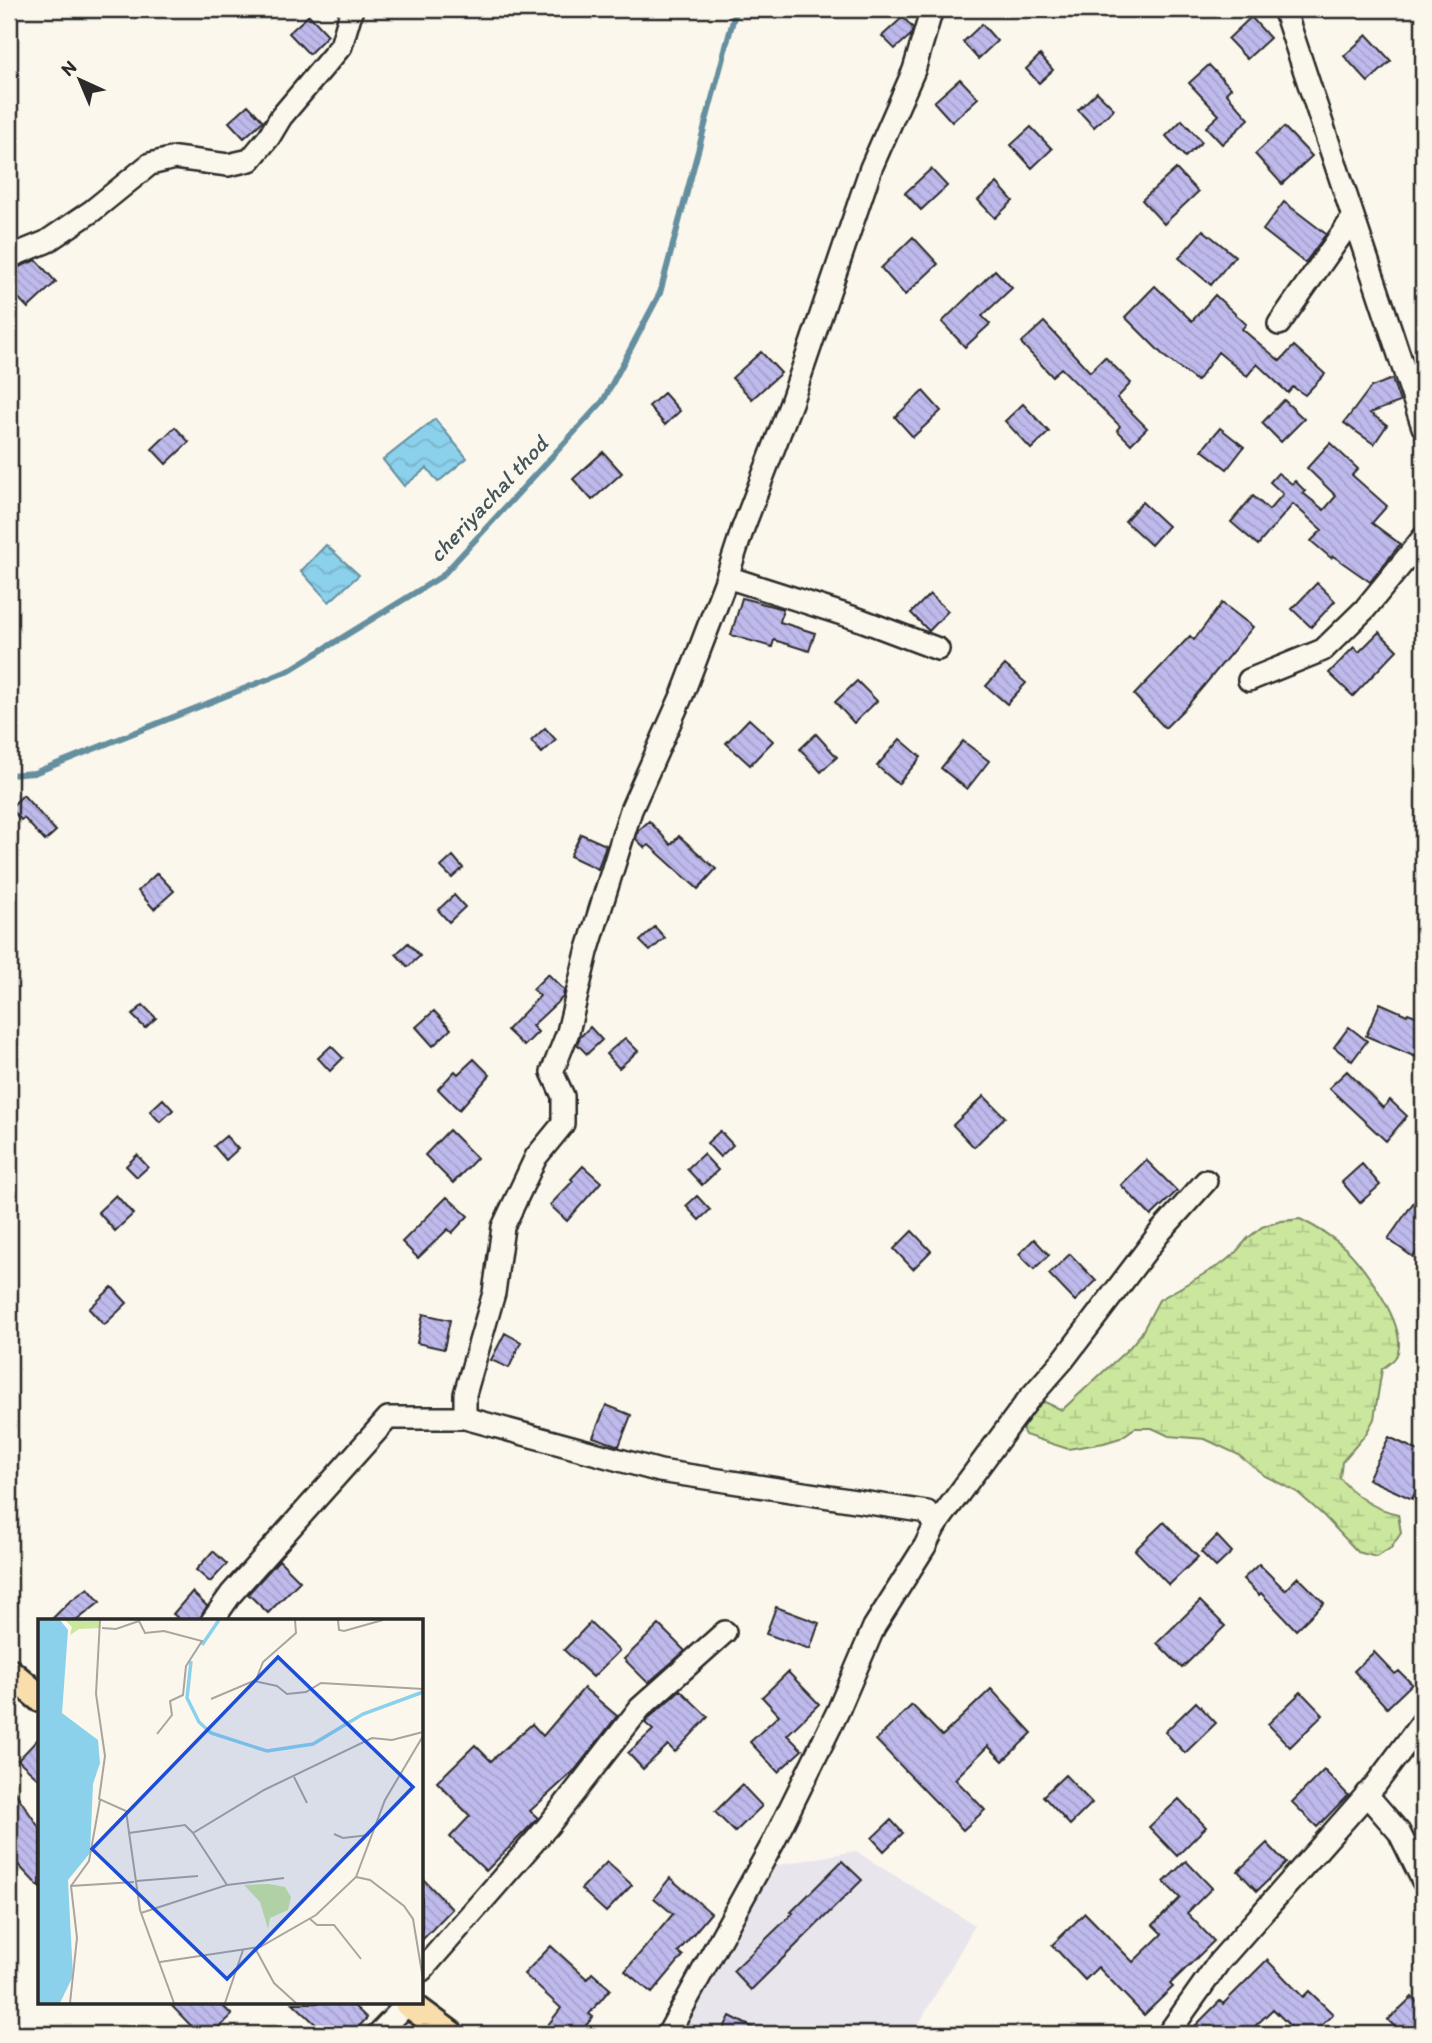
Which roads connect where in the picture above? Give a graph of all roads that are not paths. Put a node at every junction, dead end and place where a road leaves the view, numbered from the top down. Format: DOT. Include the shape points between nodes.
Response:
graph roads {
  1 [pos="352,9"];
  2 [pos="932,9"];
  3 [pos="1284,9"];
  4 [pos="1353,218"];
  5 [pos="9,257"];
  6 [pos="1279,324"];
  7 [pos="1423,428"];
  8 [pos="1423,538"];
  9 [pos="727,577"];
  10 [pos="938,649"];
  11 [pos="1249,680"];
  12 [pos="1206,1181"];
  13 [pos="465,1418"];
  14 [pos="935,1526"];
  15 [pos="213,1619"];
  16 [pos="725,1632"];
  17 [pos="9,1672"];
  18 [pos="38,1696"];
  19 [pos="1423,1723"];
  20 [pos="1366,1794"];
  21 [pos="1423,1881"];
  22 [pos="424,1968"];
  23 [pos="407,2004"];
  24 [pos="409,2004"];
  25 [pos="378,2034"];
  26 [pos="450,2034"];
  27 [pos="668,2034"];
  28 [pos="1168,2034"];
  1 -- 5 [label="street" via="341,46 250,160 228,165 175,158 150,164 46,242"];
  2 -- 9 [label="street" via="914,70 871,168"];
  3 -- 4 [label="street"];
  4 -- 6 [label="street"];
  4 -- 7 [label="street"];
  8 -- 11 [label="street" via="1365,609 1323,650"];
  9 -- 10 [label="street"];
  9 -- 13 [label="street" via="683,693 631,810 587,952 568,1032 552,1072 563,1096 563,1124 536,1157 503,1227 494,1293 465,1394"];
  12 -- 14 [label="street" via="1028,1400"];
  13 -- 14 [label="street" via="660,1471 928,1512"];
  13 -- 15 [label="street" via="387,1418 230,1594"];
  14 -- 27 [label="street" via="874,1627 773,1843"];
  16 -- 22 [label="street" via="640,1708 548,1826"];
  17 -- 18 [label="main road"];
  19 -- 20 [label="street"];
  20 -- 21 [label="street" via="1399,1832"];
  20 -- 28 [label="street" via="1219,1962"];
  23 -- 25 [label="street"];
  24 -- 26 [label="main road"];
}
